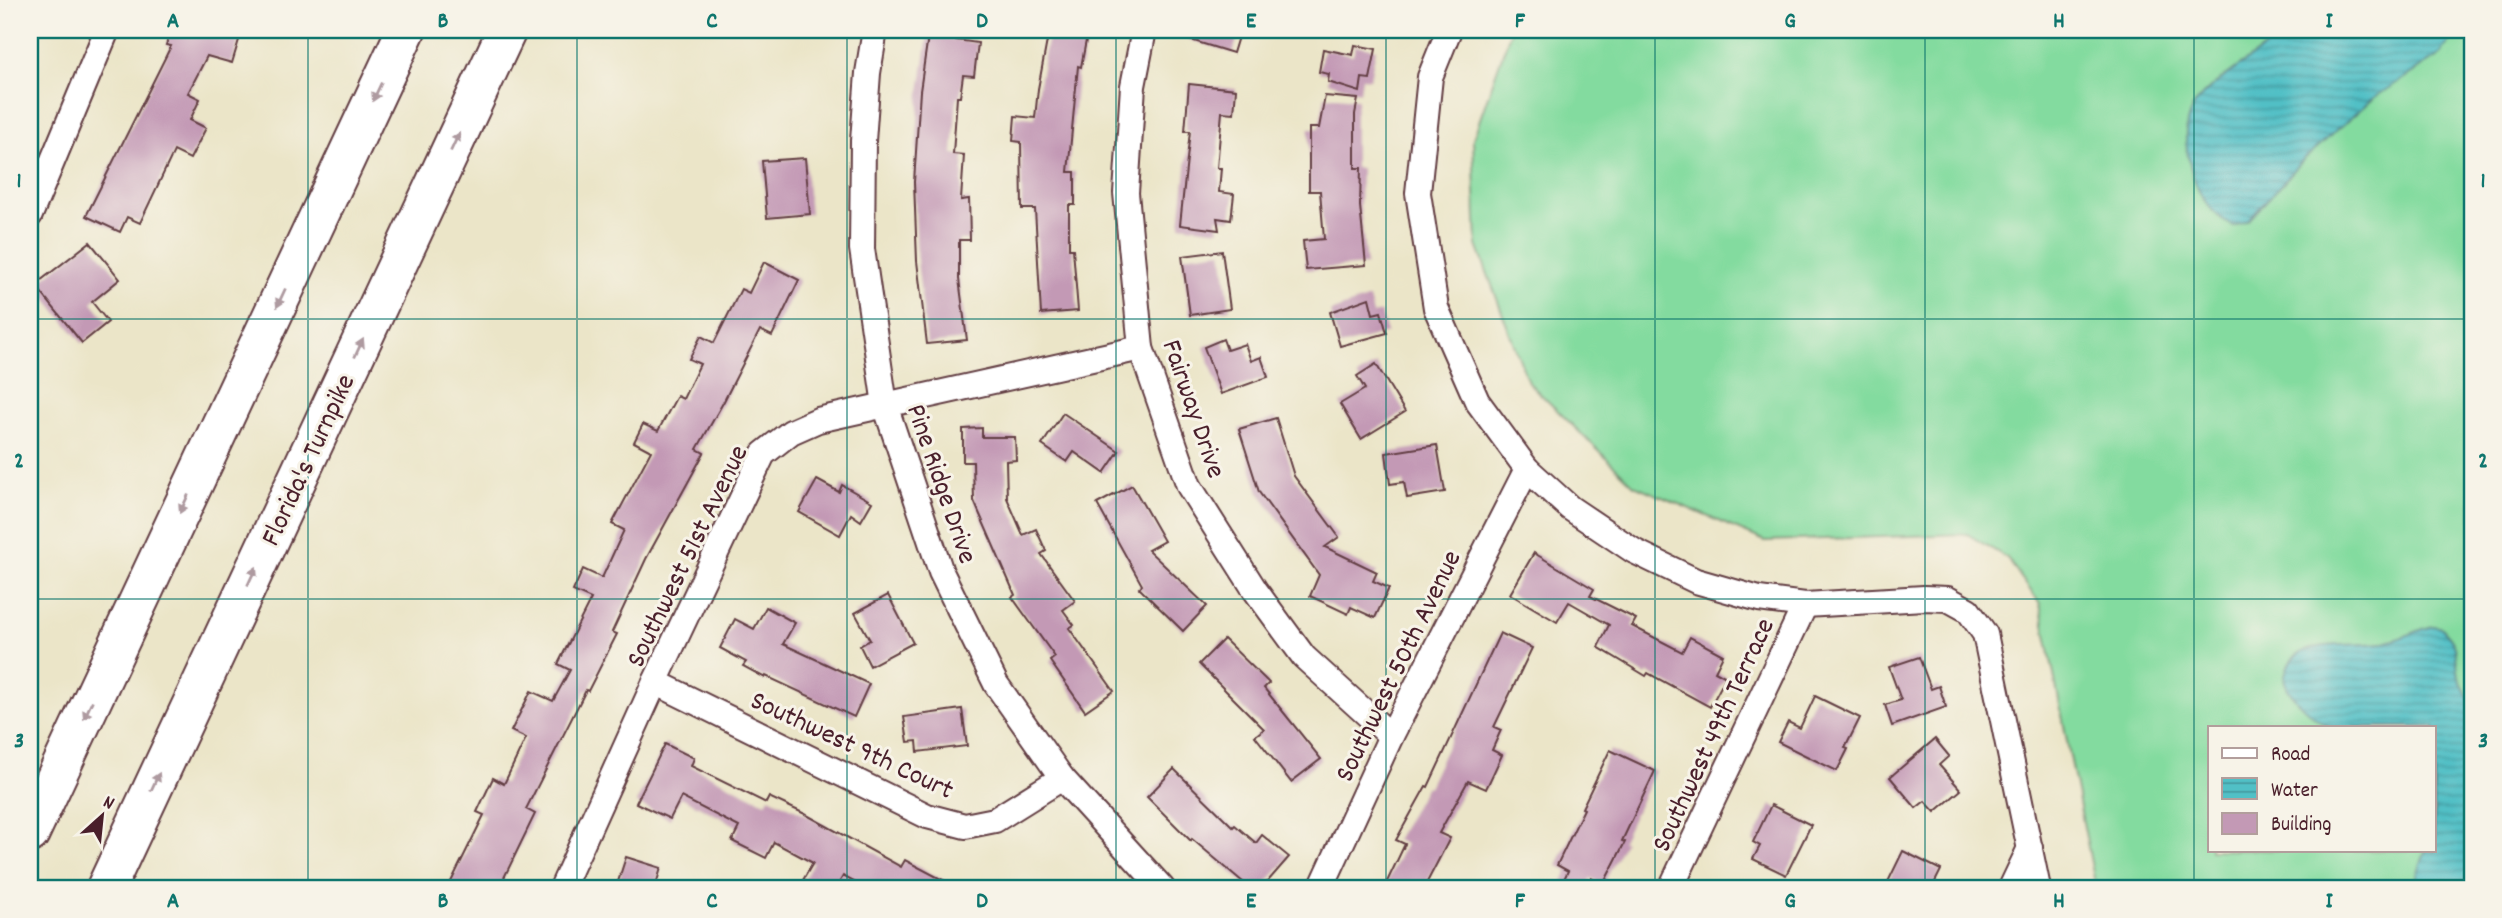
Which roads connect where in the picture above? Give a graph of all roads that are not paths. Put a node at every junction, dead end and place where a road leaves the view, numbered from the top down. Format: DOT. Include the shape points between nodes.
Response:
graph roads {
  1 [pos="107,30"];
  2 [pos="406,30"];
  3 [pos="507,30"];
  4 [pos="875,30"];
  5 [pos="1143,30"];
  6 [pos="1449,30"];
  7 [pos="30,215"];
  8 [pos="1141,348"];
  9 [pos="886,405"];
  10 [pos="1527,469"];
  11 [pos="1805,605"];
  12 [pos="655,682"];
  13 [pos="1391,736"];
  14 [pos="1062,778"];
  15 [pos="30,833"];
  16 [pos="2030,848"];
  17 [pos="106,888"];
  18 [pos="562,888"];
  19 [pos="1162,888"];
  20 [pos="1321,888"];
  21 [pos="1671,888"];
  22 [pos="2011,888"];
  23 [pos="2038,888"];
  1 -- 7 [label="street"];
  2 -- 15 [label="highway, one-way"];
  17 -- 3 [label="highway, Florida's Turnpike, one-way"];
  4 -- 9 [label="street, Pine Ridge Drive" via="863,141 862,249"];
  5 -- 8 [label="street, Fairway Drive" via="1133,86 1126,193"];
  6 -- 10 [label="street" via="1430,77 1418,193 1436,308 1477,401"];
  8 -- 9 [label="street, Southwest 51st Avenue"];
  8 -- 13 [label="street, Fairway Drive" via="1189,486 1255,590 1304,657"];
  9 -- 12 [label="street, Southwest 51st Avenue" via="818,420 791,432 763,454"];
  9 -- 14 [label="street, Pine Ridge Drive" via="941,572 996,684"];
  10 -- 11 [label="street" via="1570,508 1634,551 1696,581 1759,599"];
  10 -- 13 [label="street, Southwest 50th Avenue"];
  11 -- 16 [label="street" via="1924,598 1948,599 1968,610 1985,634"];
  11 -- 21 [label="street, Southwest 49th Terrace"];
  12 -- 14 [label="street, Southwest 9th Court" via="927,816 965,826 995,820"];
  12 -- 18 [label="street, Southwest 51st Avenue"];
  13 -- 20 [label="street, Southwest 50th Avenue"];
  14 -- 19 [label="street, Pine Ridge Drive"];
  16 -- 22 [label="street"];
  16 -- 23 [label="street"];
}
